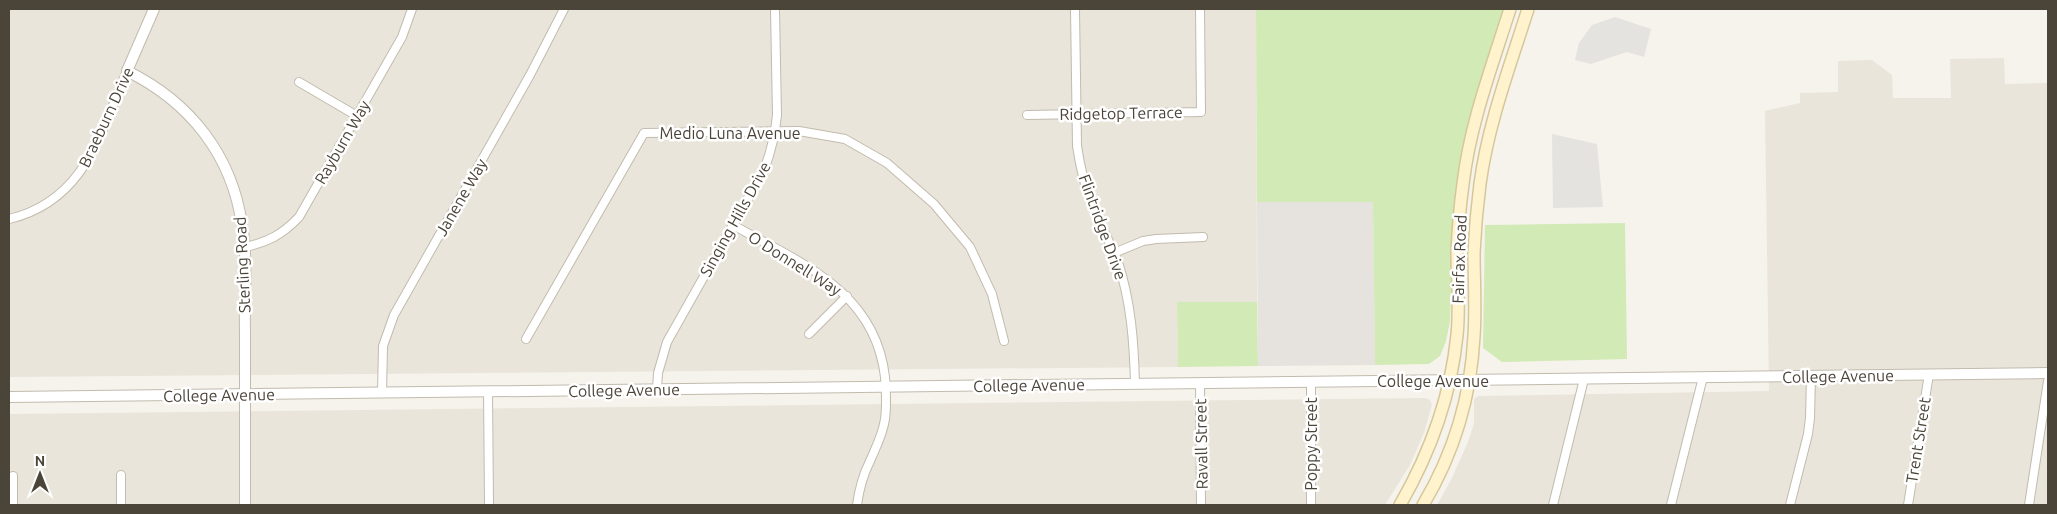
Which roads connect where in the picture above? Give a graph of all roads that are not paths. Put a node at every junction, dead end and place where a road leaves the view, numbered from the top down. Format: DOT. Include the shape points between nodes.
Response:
graph roads {
  1 [pos="154,9"];
  2 [pos="412,9"];
  3 [pos="564,9"];
  4 [pos="776,9"];
  5 [pos="1075,9"];
  6 [pos="1200,9"];
  7 [pos="1510,9"];
  8 [pos="1528,9"];
  9 [pos="127,71"];
  10 [pos="299,82"];
  11 [pos="1076,114"];
  12 [pos="1027,115"];
  13 [pos="357,116"];
  14 [pos="776,131"];
  15 [pos="9,219"];
  16 [pos="733,225"];
  17 [pos="1203,238"];
  18 [pos="244,247"];
  19 [pos="1114,253"];
  20 [pos="847,296"];
  21 [pos="809,334"];
  22 [pos="526,339"];
  23 [pos="1004,341"];
  24 [pos="2048,373"];
  25 [pos="1928,374"];
  26 [pos="1810,376"];
  27 [pos="1703,377"];
  28 [pos="1584,379"];
  29 [pos="1448,381"];
  30 [pos="1470,381"];
  31 [pos="2048,381"];
  32 [pos="1311,382"];
  33 [pos="1200,383"];
  34 [pos="1135,384"];
  35 [pos="886,387"];
  36 [pos="658,390"];
  37 [pos="488,392"];
  38 [pos="382,393"];
  39 [pos="245,394"];
  40 [pos="9,397"];
  41 [pos="121,474"];
  42 [pos="13,476"];
  43 [pos="13,505"];
  44 [pos="121,505"];
  45 [pos="245,505"];
  46 [pos="489,505"];
  47 [pos="857,505"];
  48 [pos="1201,505"];
  49 [pos="1311,505"];
  50 [pos="1400,505"];
  51 [pos="1424,505"];
  52 [pos="1552,505"];
  53 [pos="1671,505"];
  54 [pos="1790,505"];
  55 [pos="1908,505"];
  56 [pos="2029,505"];
  1 -- 9 [label="street, Braeburn Drive"];
  2 -- 13 [label="street, Rayburn Way" via="402,37"];
  3 -- 38 [label="street, Janene Way" via="394,315 384,346"];
  4 -- 14 [label="street, Singing Hills Drive"];
  5 -- 11 [label="street, Flintridge Drive"];
  6 -- 11 [label="street, Ridgetop Terrace" via="1201,112"];
  7 -- 29 [label="main road, Fairfax Road" via="1478,112 1463,181 1458,244 1458,334"];
  8 -- 30 [label="main road, Fairfax Road" via="1494,116 1480,183 1474,252 1475,334"];
  9 -- 15 [label="street, Braeburn Drive" via="91,156 73,183 34,211"];
  9 -- 18 [label="street, Sterling Road" via="176,102 214,145 239,204"];
  10 -- 13 [label="street"];
  11 -- 12 [label="street, Ridgetop Terrace"];
  11 -- 19 [label="street, Flintridge Drive" via="1085,186"];
  13 -- 18 [label="street, Rayburn Way" via="299,217 279,235"];
  14 -- 16 [label="street, Singing Hills Drive" via="764,170"];
  14 -- 22 [label="street, Medio Luna Avenue" via="644,133"];
  14 -- 23 [label="street, Medio Luna Avenue" via="799,131 845,139 887,163 934,204 970,247 992,294"];
  16 -- 20 [label="street, O Donnell Way" via="826,278"];
  16 -- 36 [label="street, Singing Hills Drive" via="667,342 658,373"];
  17 -- 19 [label="street" via="1143,241"];
  18 -- 39 [label="street, Sterling Road"];
  19 -- 34 [label="street, Flintridge Drive" via="1131,316"];
  20 -- 21 [label="street"];
  20 -- 35 [label="street, O Donnell Way" via="874,336 882,359"];
  24 -- 25 [label="street, College Avenue"];
  25 -- 26 [label="street, College Avenue"];
  25 -- 55 [label="street, Trent Street"];
  26 -- 27 [label="street, College Avenue"];
  26 -- 54 [label="street" via="1808,434"];
  27 -- 28 [label="street, College Avenue"];
  27 -- 53 [label="street"];
  28 -- 30 [label="street, College Avenue"];
  28 -- 52 [label="street"];
  29 -- 30 [label="street, College Avenue"];
  29 -- 32 [label="street, College Avenue"];
  29 -- 50 [label="main road, Fairfax Road" via="1432,440"];
  30 -- 51 [label="main road, Fairfax Road" via="1452,446"];
  31 -- 56 [label="street"];
  32 -- 33 [label="street, College Avenue"];
  32 -- 49 [label="street, Poppy Street"];
  33 -- 34 [label="street, College Avenue"];
  33 -- 48 [label="street, Ravall Street"];
  34 -- 35 [label="street, College Avenue"];
  35 -- 36 [label="street, College Avenue"];
  35 -- 47 [label="street, O Donnell Way" via="883,430 864,476"];
  36 -- 37 [label="street, College Avenue"];
  37 -- 38 [label="street, College Avenue"];
  37 -- 46 [label="street"];
  38 -- 39 [label="street, College Avenue"];
  39 -- 40 [label="street, College Avenue"];
  39 -- 45 [label="street, Sterling Road"];
  41 -- 44 [label="street"];
  42 -- 43 [label="street"];
}
